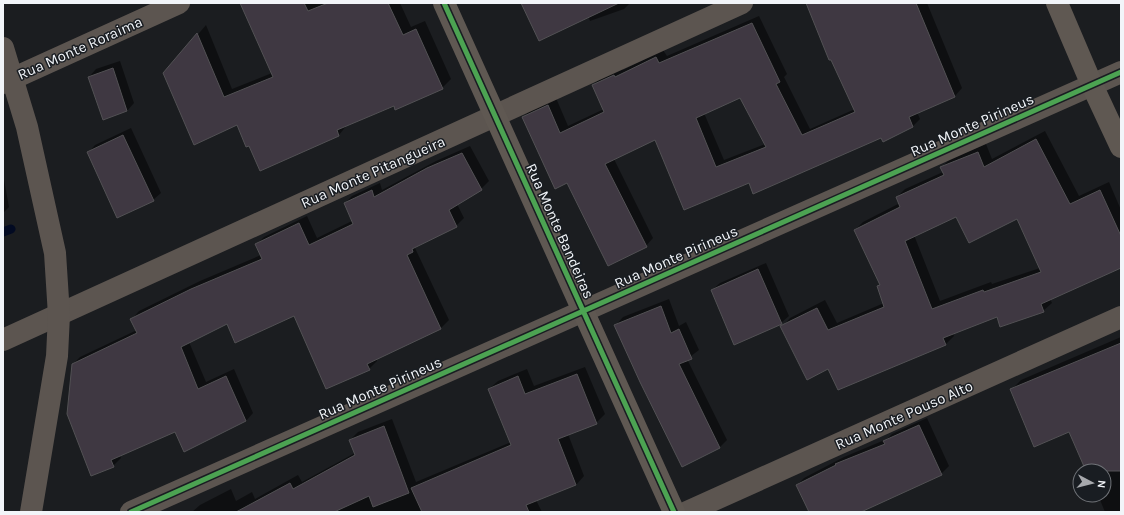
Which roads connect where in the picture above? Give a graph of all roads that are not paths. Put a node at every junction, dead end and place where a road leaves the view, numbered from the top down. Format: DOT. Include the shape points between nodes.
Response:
graph roads {
  1 [pos="179,3"];
  2 [pos="444,3"];
  3 [pos="742,3"];
  4 [pos="1057,3"];
  5 [pos="3,48"];
  6 [pos="1121,72"];
  7 [pos="7,81"];
  8 [pos="1092,85"];
  9 [pos="495,117"];
  10 [pos="1121,147"];
  11 [pos="583,311"];
  12 [pos="58,315"];
  13 [pos="1121,317"];
  14 [pos="3,340"];
  15 [pos="31,512"];
  16 [pos="131,512"];
  17 [pos="674,512"];
  18 [pos="687,512"];
  1 -- 7 [label="street, Rua Monte Roraima"];
  2 -- 9 [label="main road, Rua Monte Bandeiras"];
  3 -- 9 [label="street, Rua Monte Pitangueira"];
  4 -- 8 [label="main road"];
  5 -- 7 [label="street"];
  6 -- 8 [label="street, Rua Monte Pirineus"];
  7 -- 12 [label="street" via="27,127 55,253"];
  8 -- 10 [label="main road"];
  8 -- 11 [label="street, Rua Monte Pirineus"];
  9 -- 11 [label="main road, Rua Monte Bandeiras"];
  9 -- 12 [label="street, Rua Monte Pitangueira"];
  11 -- 16 [label="street, Rua Monte Pirineus"];
  11 -- 17 [label="main road, Rua Monte Bandeiras"];
  12 -- 14 [label="street, Rua Monte Pitangueira"];
  12 -- 15 [label="street" via="57,356"];
  13 -- 18 [label="street, Rua Monte Pouso Alto"];
}
